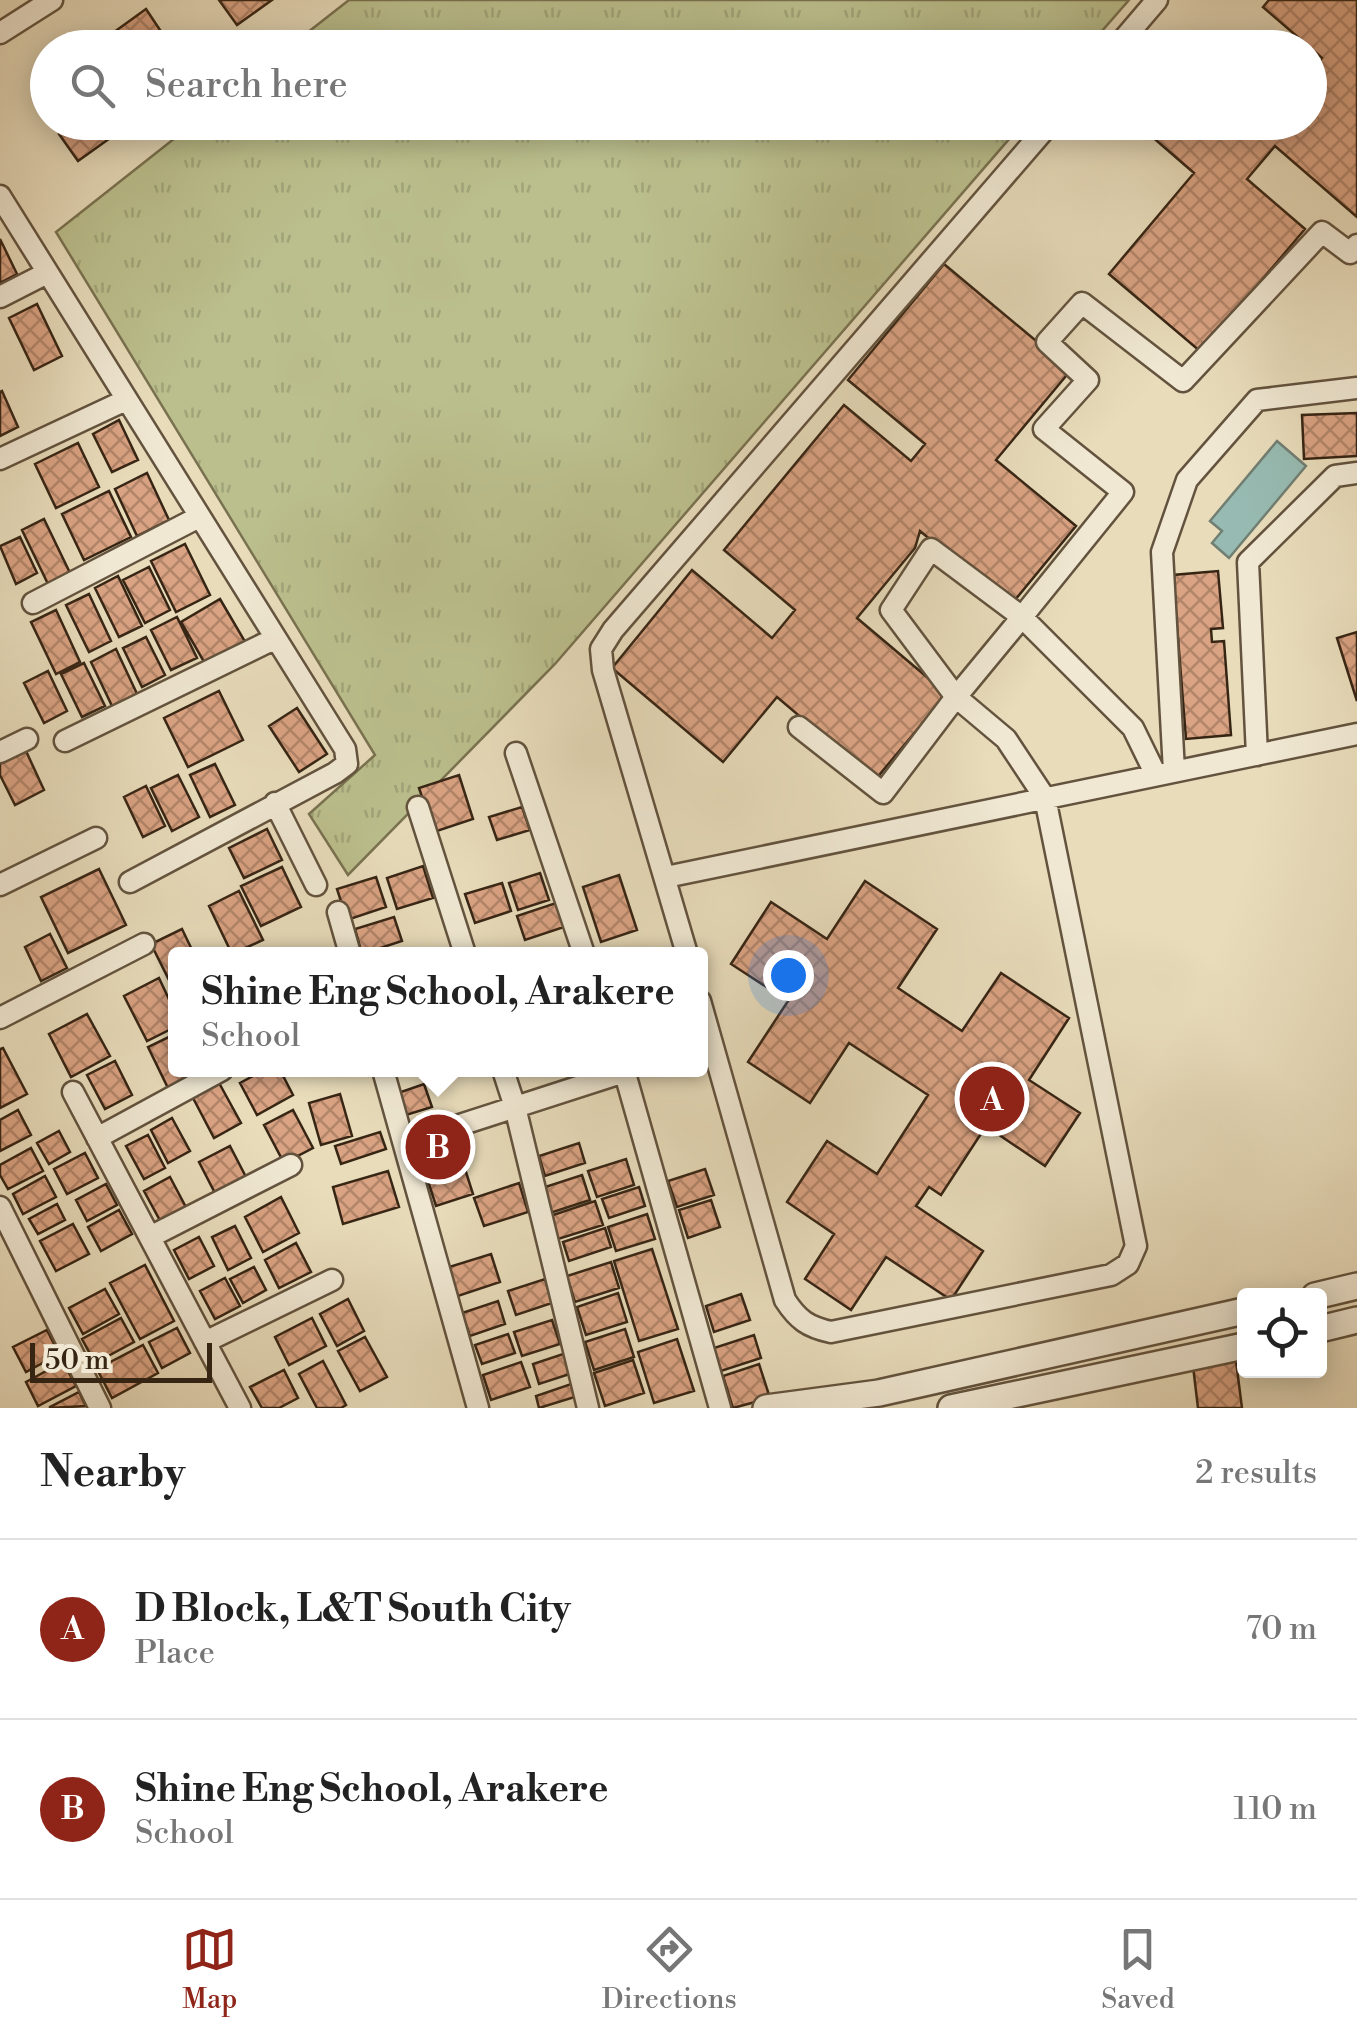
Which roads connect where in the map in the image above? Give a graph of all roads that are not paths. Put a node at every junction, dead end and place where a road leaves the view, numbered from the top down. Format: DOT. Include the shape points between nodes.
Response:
graph roads {
  1 [pos="52,0"];
  2 [pos="1157,0"];
  3 [pos="1131,30"];
  4 [pos="0,33"];
  5 [pos="1036,140"];
  6 [pos="0,196"];
  7 [pos="1357,245"];
  8 [pos="48,273"];
  9 [pos="0,297"];
  10 [pos="1357,388"];
  11 [pos="126,400"];
  12 [pos="0,459"];
  13 [pos="1357,473"];
  14 [pos="199,517"];
  15 [pos="33,603"];
  16 [pos="1022,616"];
  17 [pos="274,639"];
  18 [pos="956,698"];
  19 [pos="800,727"];
  20 [pos="1357,734"];
  21 [pos="27,739"];
  22 [pos="66,741"];
  23 [pos="0,752"];
  24 [pos="516,753"];
  25 [pos="1256,755"];
  26 [pos="1165,773"];
  27 [pos="1044,798"];
  28 [pos="275,803"];
  29 [pos="418,807"];
  30 [pos="96,838"];
  31 [pos="666,877"];
  32 [pos="130,882"];
  33 [pos="0,885"];
  34 [pos="316,885"];
  35 [pos="338,912"];
  36 [pos="144,944"];
  37 [pos="348,947"];
  38 [pos="464,947"];
  39 [pos="582,947"];
  40 [pos="686,947"];
  41 [pos="0,1018"];
  42 [pos="708,1029"];
  43 [pos="209,1077"];
  44 [pos="384,1077"];
  45 [pos="505,1077"];
  46 [pos="606,1077"];
  47 [pos="626,1077"];
  48 [pos="74,1092"];
  49 [pos="515,1107"];
  50 [pos="98,1138"];
  51 [pos="404,1143"];
  52 [pos="290,1165"];
  53 [pos="0,1207"];
  54 [pos="150,1237"];
  55 [pos="332,1280"];
  56 [pos="1357,1286"];
  57 [pos="1327,1293"];
  58 [pos="1237,1314"];
  59 [pos="1357,1320"];
  60 [pos="1327,1327"];
  61 [pos="205,1342"];
  62 [pos="1237,1347"];
  63 [pos="100,1408"];
  64 [pos="240,1408"];
  65 [pos="478,1408"];
  66 [pos="588,1408"];
  67 [pos="720,1408"];
  68 [pos="766,1408"];
  69 [pos="950,1408"];
  1 -- 4 [label="street"];
  2 -- 3 [label="street"];
  5 -- 31 [label="street" via="601,648"];
  6 -- 8 [label="street"];
  7 -- 16 [label="street" via="1350,253 1322,232 1183,381 1082,303 1047,342 1088,380 1044,428 1123,492"];
  8 -- 9 [label="street"];
  8 -- 11 [label="street"];
  10 -- 26 [label="street" via="1258,400 1186,480 1162,552"];
  11 -- 12 [label="street"];
  11 -- 14 [label="street"];
  13 -- 25 [label="street" via="1336,476 1248,562"];
  14 -- 15 [label="street"];
  14 -- 17 [label="street"];
  16 -- 18 [label="street"];
  16 -- 18 [label="street" via="931,549 891,610"];
  16 -- 26 [label="street" via="1133,728"];
  17 -- 22 [label="street"];
  17 -- 28 [label="street" via="345,749 347,764"];
  18 -- 19 [label="street" via="883,793"];
  18 -- 27 [label="street" via="1006,738"];
  20 -- 25 [label="street"];
  21 -- 23 [label="street"];
  24 -- 39 [label="street"];
  25 -- 26 [label="street"];
  26 -- 27 [label="street"];
  27 -- 31 [label="street"];
  27 -- 42 [label="street" via="1136,1246 1128,1264 1111,1274 831,1332 811,1328 785,1300"];
  28 -- 32 [label="street"];
  28 -- 34 [label="street"];
  29 -- 38 [label="street"];
  30 -- 33 [label="street"];
  31 -- 40 [label="street"];
  35 -- 37 [label="street"];
  36 -- 41 [label="street"];
  43 -- 50 [label="street"];
  44 -- 51 [label="street"];
  45 -- 49 [label="street"];
  46 -- 49 [label="street"];
  47 -- 67 [label="street"];
  48 -- 50 [label="street"];
  49 -- 51 [label="street"];
  49 -- 66 [label="street"];
  50 -- 54 [label="street"];
  51 -- 65 [label="street"];
  52 -- 54 [label="street"];
  53 -- 63 [label="street"];
  54 -- 61 [label="street"];
  55 -- 61 [label="street"];
  56 -- 57 [label="street"];
  58 -- 68 [label="street" via="879,1393"];
  59 -- 60 [label="street"];
  61 -- 64 [label="street"];
  62 -- 69 [label="street"];
}
